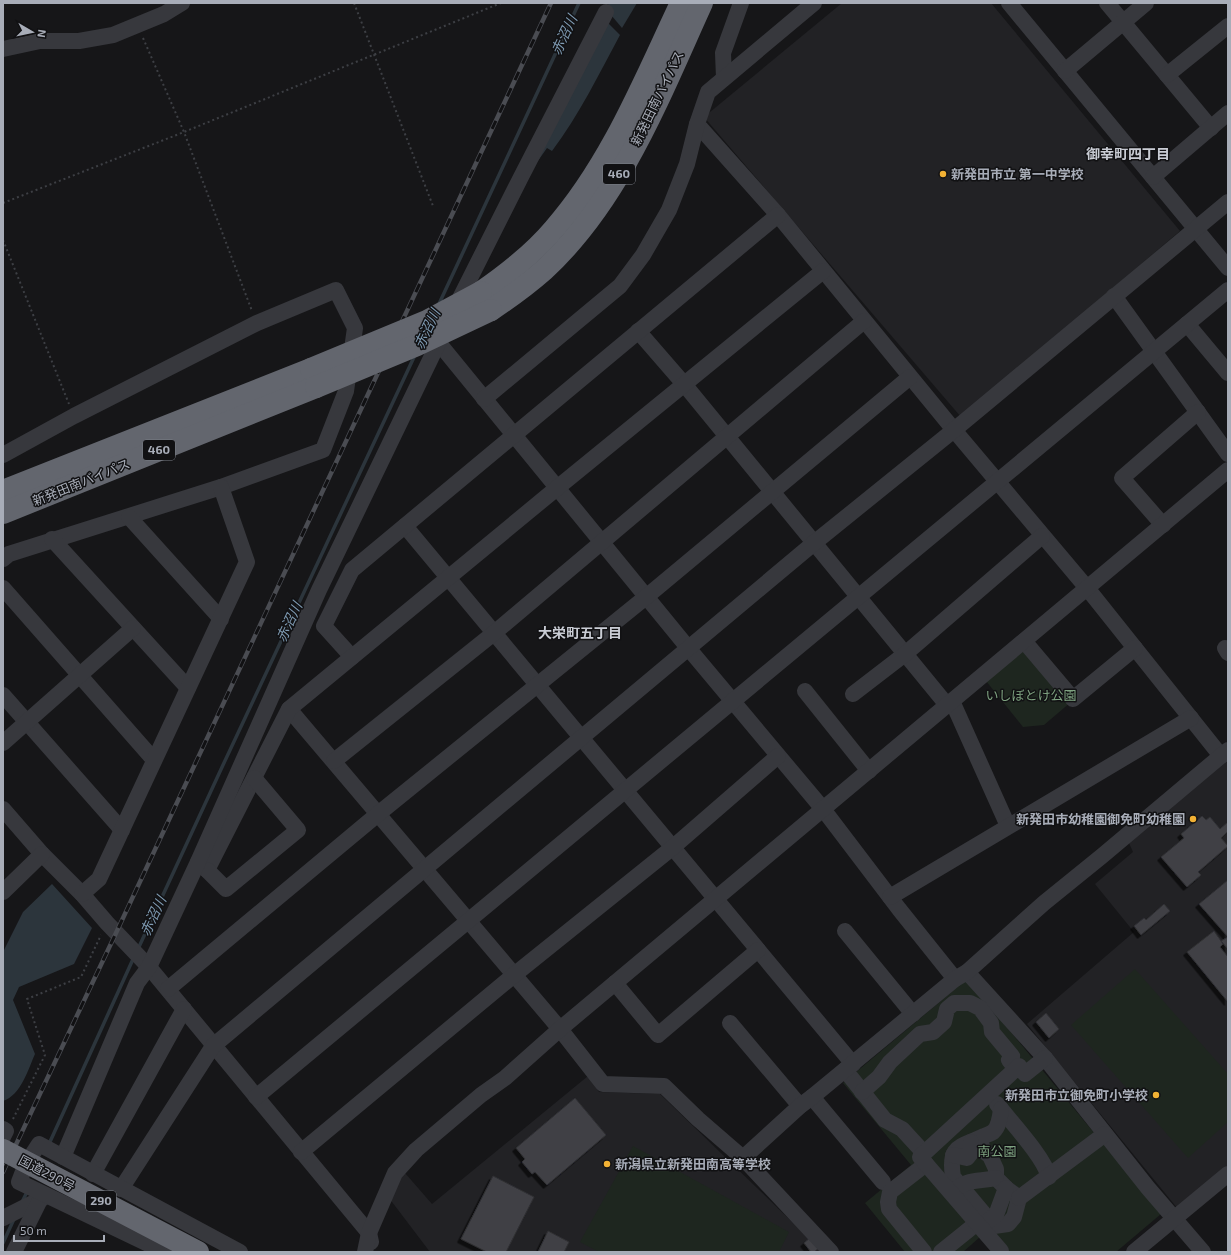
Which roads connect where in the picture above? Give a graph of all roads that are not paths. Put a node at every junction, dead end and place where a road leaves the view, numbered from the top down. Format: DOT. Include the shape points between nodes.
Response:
graph roads {
  1 [pos="182,3"];
  2 [pos="681,3"];
  3 [pos="702,3"];
  4 [pos="741,3"];
  5 [pos="814,3"];
  6 [pos="1009,3"];
  7 [pos="1107,3"];
  8 [pos="1146,3"];
  9 [pos="606,12"];
  10 [pos="1122,22"];
  11 [pos="1228,26"];
  12 [pos="3,50"];
  13 [pos="1065,70"];
  14 [pos="1167,75"];
  15 [pos="724,78"];
  16 [pos="1228,113"];
  17 [pos="697,124"];
  18 [pos="1211,128"];
  19 [pos="1153,177"];
  20 [pos="1228,202"];
  21 [pos="778,215"];
  22 [pos="1196,229"];
  23 [pos="1228,268"];
  24 [pos="823,271"];
  25 [pos="1228,290"];
  26 [pos="1114,296"];
  27 [pos="486,301"];
  28 [pos="864,321"];
  29 [pos="1187,324"];
  30 [pos="638,331"];
  31 [pos="438,342"];
  32 [pos="1154,352"];
  33 [pos="1228,373"];
  34 [pos="910,377"];
  35 [pos="314,378"];
  36 [pos="684,384"];
  37 [pos="484,399"];
  38 [pos="1198,412"];
  39 [pos="954,430"];
  40 [pos="513,435"];
  41 [pos="727,437"];
  42 [pos="1228,454"];
  43 [pos="3,455"];
  44 [pos="1228,470"];
  45 [pos="997,482"];
  46 [pos="221,487"];
  47 [pos="556,488"];
  48 [pos="772,491"];
  49 [pos="3,492"];
  50 [pos="3,514"];
  51 [pos="129,517"];
  52 [pos="1163,525"];
  53 [pos="405,526"];
  54 [pos="1042,536"];
  55 [pos="52,539"];
  56 [pos="601,542"];
  57 [pos="814,543"];
  58 [pos="3,559"];
  59 [pos="448,577"];
  60 [pos="3,588"];
  61 [pos="1087,588"];
  62 [pos="646,597"];
  63 [pos="858,597"];
  64 [pos="221,618"];
  65 [pos="133,628"];
  66 [pos="494,633"];
  67 [pos="1024,641"];
  68 [pos="1135,648"];
  69 [pos="689,649"];
  70 [pos="905,654"];
  71 [pos="352,657"];
  72 [pos="79,675"];
  73 [pos="538,685"];
  74 [pos="188,688"];
  75 [pos="804,691"];
  76 [pos="853,694"];
  77 [pos="3,695"];
  78 [pos="733,701"];
  79 [pos="950,703"];
  80 [pos="289,709"];
  81 [pos="1191,718"];
  82 [pos="27,722"];
  83 [pos="582,738"];
  84 [pos="3,743"];
  85 [pos="1224,753"];
  86 [pos="778,756"];
  87 [pos="154,760"];
  88 [pos="334,761"];
  89 [pos="869,771"];
  90 [pos="254,778"];
  91 [pos="625,791"];
  92 [pos="3,809"];
  93 [pos="823,809"];
  94 [pos="378,814"];
  95 [pos="1008,826"];
  96 [pos="122,830"];
  97 [pos="672,848"];
  98 [pos="42,854"];
  99 [pos="203,866"];
  100 [pos="425,870"];
  101 [pos="3,892"];
  102 [pos="82,894"];
  103 [pos="890,896"];
  104 [pos="715,899"];
  105 [pos="468,921"];
  106 [pos="844,931"];
  107 [pos="758,950"];
  108 [pos="149,967"];
  109 [pos="514,975"];
  110 [pos="961,975"];
  111 [pos="615,983"];
  112 [pos="168,989"];
  113 [pos="184,1009"];
  114 [pos="914,1014"];
  115 [pos="730,1022"];
  116 [pos="560,1029"];
  117 [pos="213,1046"];
  118 [pos="1045,1058"];
  119 [pos="849,1067"];
  120 [pos="1016,1069"];
  121 [pos="862,1092"];
  122 [pos="989,1094"];
  123 [pos="256,1097"];
  124 [pos="806,1102"];
  125 [pos="1001,1109"];
  126 [pos="1106,1134"];
  127 [pos="4,1137"];
  128 [pos="975,1140"];
  129 [pos="301,1152"];
  130 [pos="63,1157"];
  131 [pos="743,1158"];
  132 [pos="925,1159"];
  133 [pos="93,1174"];
  134 [pos="1228,1174"];
  135 [pos="1049,1177"];
  136 [pos="883,1182"];
  137 [pos="1001,1183"];
  138 [pos="121,1189"];
  139 [pos="955,1189"];
  140 [pos="44,1198"];
  141 [pos="1019,1198"];
  142 [pos="3,1218"];
  143 [pos="1174,1220"];
  144 [pos="983,1222"];
  145 [pos="370,1233"];
  146 [pos="14,1252"];
  147 [pos="165,1252"];
  148 [pos="198,1252"];
  149 [pos="240,1252"];
  150 [pos="365,1252"];
  151 [pos="374,1252"];
  152 [pos="830,1252"];
  153 [pos="924,1252"];
  154 [pos="941,1252"];
  155 [pos="1000,1252"];
  156 [pos="1134,1252"];
  157 [pos="1203,1252"];
  1 -- 12 [label="street" via="164,14 113,35 79,41 40,41"];
  2 -- 27 [label="highway, 新発田南バイパス / 460" via="631,109 602,163 554,230 505,275"];
  3 -- 27 [label="highway, 新発田南バイパス / 460" via="651,115 620,173 596,210 569,243 523,288"];
  4 -- 15 [label="street" via="723,54"];
  5 -- 15 [label="street"];
  6 -- 13 [label="street"];
  7 -- 10 [label="street"];
  8 -- 10 [label="street"];
  9 -- 31 [label="street"];
  10 -- 13 [label="street"];
  10 -- 14 [label="street"];
  11 -- 14 [label="street"];
  13 -- 19 [label="street"];
  14 -- 18 [label="street"];
  15 -- 17 [label="street" via="708,92"];
  16 -- 18 [label="street"];
  17 -- 21 [label="street"];
  17 -- 37 [label="street" via="687,164 669,210 643,255 620,286"];
  18 -- 19 [label="street"];
  19 -- 22 [label="street"];
  20 -- 22 [label="street"];
  21 -- 24 [label="street"];
  21 -- 30 [label="street"];
  22 -- 23 [label="street"];
  22 -- 26 [label="street"];
  24 -- 28 [label="street"];
  24 -- 36 [label="street"];
  25 -- 29 [label="street"];
  26 -- 32 [label="street"];
  26 -- 39 [label="street"];
  27 -- 35 [label="highway, 460, bridge" via="417,345"];
  28 -- 34 [label="street"];
  28 -- 41 [label="street"];
  29 -- 32 [label="street"];
  29 -- 33 [label="street"];
  30 -- 36 [label="street"];
  30 -- 40 [label="street"];
  31 -- 37 [label="street"];
  31 -- 99 [label="street" via="319,590"];
  32 -- 38 [label="street"];
  32 -- 45 [label="street"];
  34 -- 39 [label="street"];
  34 -- 48 [label="street"];
  35 -- 49 [label="highway, 新発田南バイパス / 460"];
  35 -- 50 [label="highway, 新発田南バイパス / 460"];
  36 -- 41 [label="street"];
  36 -- 47 [label="street"];
  37 -- 40 [label="street"];
  38 -- 42 [label="street"];
  38 -- 52 [label="street" via="1122,478"];
  39 -- 45 [label="street"];
  39 -- 57 [label="street"];
  40 -- 47 [label="street"];
  40 -- 53 [label="street"];
  41 -- 48 [label="street"];
  41 -- 56 [label="street"];
  43 -- 46 [label="street" via="257,323 336,290 355,328 346,391 323,450"];
  44 -- 52 [label="street"];
  45 -- 54 [label="street"];
  45 -- 63 [label="street"];
  46 -- 51 [label="street"];
  46 -- 64 [label="street" via="247,562"];
  47 -- 56 [label="street"];
  47 -- 59 [label="street"];
  48 -- 57 [label="street"];
  48 -- 62 [label="street"];
  51 -- 55 [label="street"];
  51 -- 64 [label="street"];
  52 -- 61 [label="street"];
  53 -- 59 [label="street"];
  53 -- 71 [label="street" via="352,570 324,626"];
  54 -- 61 [label="street"];
  54 -- 70 [label="street"];
  55 -- 58 [label="street" via="9,554"];
  55 -- 65 [label="street"];
  56 -- 62 [label="street"];
  56 -- 66 [label="street"];
  57 -- 63 [label="street"];
  57 -- 69 [label="street"];
  59 -- 66 [label="street"];
  59 -- 71 [label="street"];
  60 -- 72 [label="street"];
  61 -- 67 [label="street"];
  61 -- 68 [label="street"];
  62 -- 69 [label="street"];
  62 -- 73 [label="street"];
  63 -- 70 [label="street"];
  63 -- 78 [label="street"];
  64 -- 74 [label="street"];
  65 -- 72 [label="street"];
  65 -- 74 [label="street"];
  66 -- 73 [label="street"];
  66 -- 88 [label="street"];
  67 -- 68 [label="street" via="1073,699"];
  67 -- 79 [label="street"];
  68 -- 81 [label="street"];
  69 -- 78 [label="street"];
  69 -- 83 [label="street"];
  70 -- 76 [label="street"];
  70 -- 79 [label="street"];
  71 -- 80 [label="street"];
  72 -- 82 [label="street"];
  72 -- 87 [label="street"];
  73 -- 83 [label="street"];
  73 -- 94 [label="street"];
  74 -- 87 [label="street"];
  75 -- 89 [label="street"];
  77 -- 82 [label="street"];
  78 -- 86 [label="street"];
  78 -- 91 [label="street"];
  79 -- 89 [label="street"];
  79 -- 95 [label="street"];
  80 -- 88 [label="street"];
  80 -- 90 [label="street"];
  81 -- 85 [label="street"];
  81 -- 95 [label="street"];
  82 -- 84 [label="street"];
  82 -- 96 [label="street"];
  83 -- 91 [label="street"];
  83 -- 100 [label="street"];
  85 -- 110 [label="street"];
  86 -- 93 [label="street"];
  86 -- 97 [label="street"];
  87 -- 96 [label="street"];
  88 -- 94 [label="street"];
  89 -- 93 [label="street"];
  90 -- 99 [label="street"];
  90 -- 99 [label="street" via="298,830 226,889"];
  91 -- 97 [label="street"];
  91 -- 105 [label="street"];
  92 -- 98 [label="street"];
  93 -- 103 [label="street"];
  93 -- 104 [label="street"];
  94 -- 100 [label="street"];
  94 -- 112 [label="street"];
  95 -- 103 [label="street"];
  96 -- 102 [label="street" via="99,879"];
  97 -- 104 [label="street"];
  97 -- 109 [label="street"];
  98 -- 101 [label="street"];
  98 -- 102 [label="street"];
  99 -- 108 [label="street"];
  100 -- 105 [label="street"];
  100 -- 117 [label="street"];
  102 -- 108 [label="street"];
  103 -- 110 [label="street"];
  104 -- 107 [label="street"];
  104 -- 111 [label="street"];
  105 -- 109 [label="street"];
  105 -- 123 [label="street"];
  106 -- 114 [label="street"];
  107 -- 111 [label="street" via="658,1035"];
  107 -- 119 [label="street"];
  108 -- 112 [label="street"];
  108 -- 130 [label="street" via="137,982"];
  109 -- 116 [label="street"];
  109 -- 129 [label="street"];
  110 -- 114 [label="street"];
  110 -- 118 [label="street"];
  111 -- 116 [label="street"];
  112 -- 113 [label="street"];
  113 -- 117 [label="street"];
  113 -- 133 [label="street"];
  114 -- 119 [label="street"];
  115 -- 124 [label="street"];
  116 -- 131 [label="street" via="603,1084 664,1086"];
  116 -- 145 [label="street" via="416,1150 400,1167 395,1173"];
  117 -- 123 [label="street"];
  117 -- 138 [label="street"];
  118 -- 120 [label="street" via="1025,1074 1019,1066"];
  118 -- 126 [label="street"];
  119 -- 121 [label="street"];
  119 -- 124 [label="street"];
  120 -- 121 [label="street" via="1009,1060 1012,1056 992,1032 991,1023 980,1008 970,1003 954,1003 947,1009 944,1022 933,1032 920,1034"];
  120 -- 122 [label="street"];
  121 -- 132 [label="street" via="885,1120 902,1130"];
  122 -- 125 [label="street"];
  122 -- 132 [label="street"];
  123 -- 129 [label="street"];
  124 -- 131 [label="street"];
  124 -- 136 [label="street"];
  125 -- 128 [label="street" via="998,1125 993,1132"];
  125 -- 135 [label="street" via="1039,1156"];
  126 -- 135 [label="street"];
  126 -- 143 [label="street"];
  127 -- 148 [label="highway, 国道290号 / 290, bridge"];
  128 -- 137 [label="street" via="990,1156"];
  128 -- 139 [label="street" via="967,1158 953,1155 951,1167"];
  129 -- 145 [label="street"];
  130 -- 133 [label="street"];
  130 -- 140 [label="street" via="39,1144 26,1164 20,1182"];
  131 -- 152 [label="street"];
  132 -- 139 [label="street"];
  132 -- 153 [label="street" via="890,1192 888,1202 889,1209"];
  133 -- 138 [label="street"];
  134 -- 143 [label="street"];
  135 -- 141 [label="street"];
  137 -- 139 [label="street" via="972,1180"];
  137 -- 141 [label="street"];
  137 -- 144 [label="street" via="996,1215"];
  138 -- 149 [label="street"];
  139 -- 144 [label="street"];
  140 -- 142 [label="street"];
  140 -- 146 [label="street"];
  140 -- 147 [label="street"];
  141 -- 144 [label="street" via="1014,1217 1008,1224 994,1226"];
  143 -- 156 [label="street"];
  143 -- 157 [label="street"];
  144 -- 154 [label="street"];
  144 -- 155 [label="street"];
  145 -- 150 [label="street"];
  145 -- 151 [label="street"];
}
